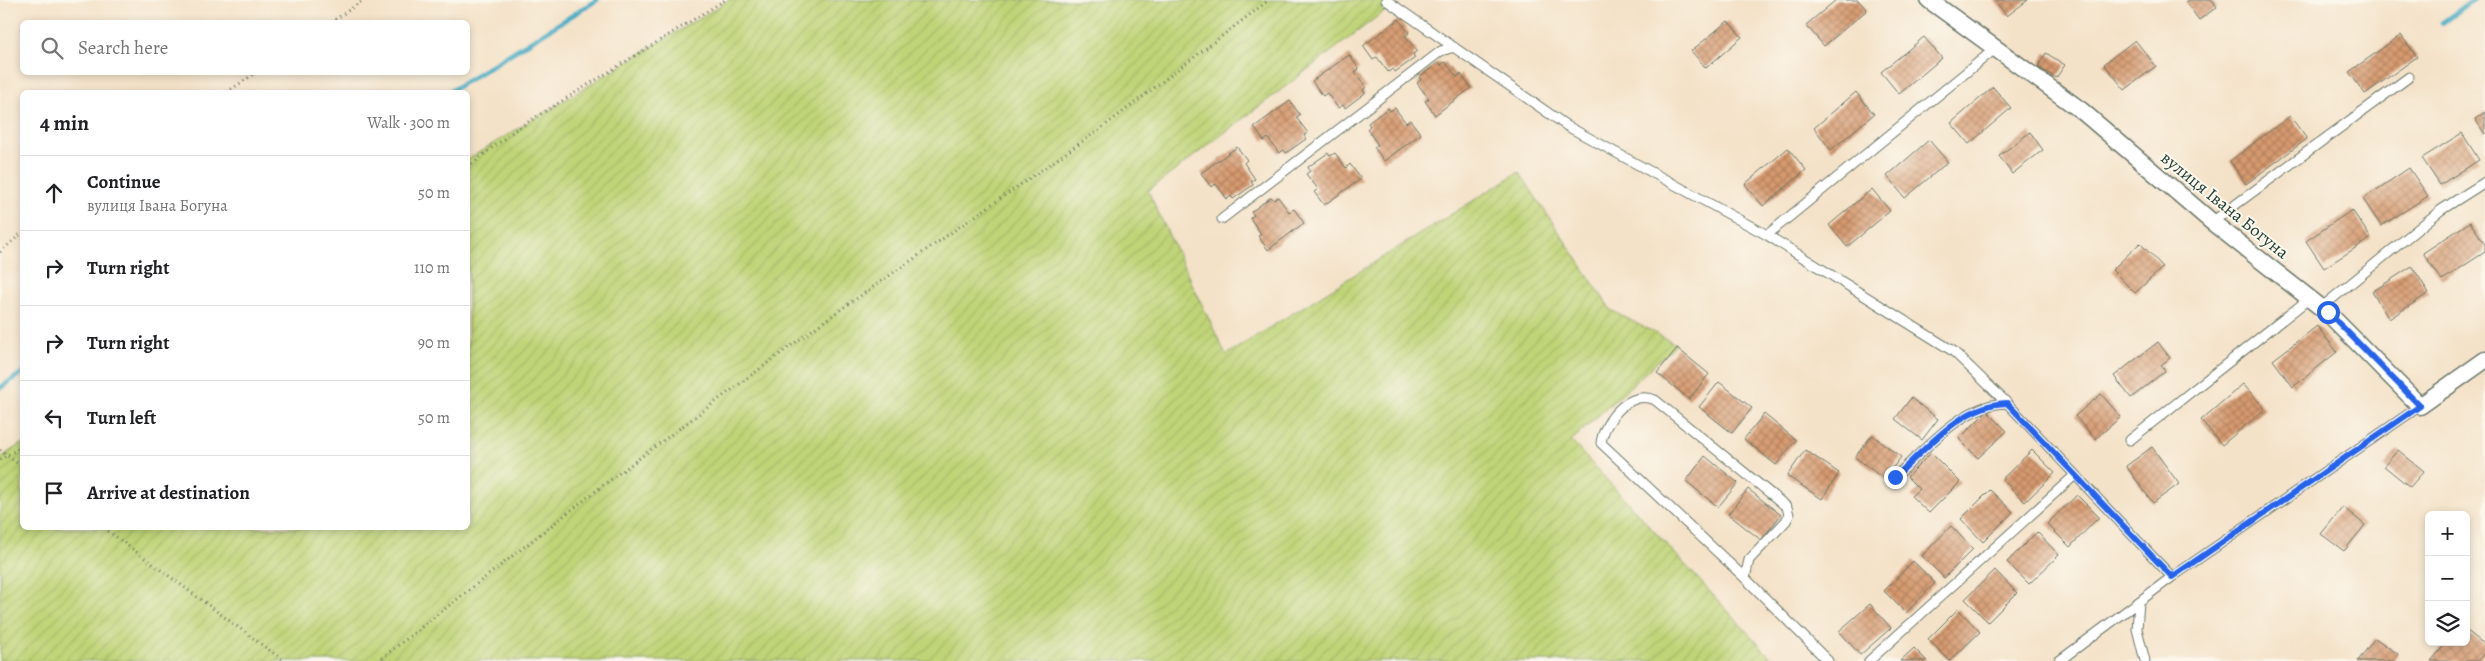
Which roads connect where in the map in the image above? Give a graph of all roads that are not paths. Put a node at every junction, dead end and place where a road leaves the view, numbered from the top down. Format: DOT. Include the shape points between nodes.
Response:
graph roads {
  1 [pos="1386,0"];
  2 [pos="1936,2"];
  3 [pos="1454,47"];
  4 [pos="1996,48"];
  5 [pos="2408,77"];
  6 [pos="2485,182"];
  7 [pos="1222,219"];
  8 [pos="2212,222"];
  9 [pos="1767,235"];
  10 [pos="2316,303"];
  11 [pos="2485,360"];
  12 [pos="2007,403"];
  13 [pos="2420,406"];
  14 [pos="2130,440"];
  15 [pos="2075,475"];
  16 [pos="1895,477"];
  17 [pos="2172,577"];
  18 [pos="1745,578"];
  19 [pos="2138,602"];
  20 [pos="1828,661"];
  21 [pos="1869,661"];
  22 [pos="2060,661"];
  23 [pos="2145,661"];
  1 -- 3 [label="lane"];
  2 -- 4 [label="street, вулиця Івана Богуна"];
  3 -- 7 [label="lane" via="1441,51"];
  3 -- 9 [label="lane" via="1567,126"];
  4 -- 8 [label="street, вулиця Івана Богуна" via="2082,112"];
  4 -- 9 [label="lane"];
  5 -- 8 [label="lane"];
  6 -- 10 [label="lane"];
  8 -- 10 [label="street, вулиця Івана Богуна"];
  9 -- 12 [label="lane" via="1953,352"];
  10 -- 13 [label="street, вулиця Івана Богуна"];
  10 -- 14 [label="lane"];
  11 -- 13 [label="street"];
  12 -- 15 [label="lane"];
  12 -- 16 [label="lane" via="1994,403 1964,418"];
  13 -- 17 [label="lane"];
  15 -- 17 [label="lane"];
  15 -- 21 [label="lane"];
  17 -- 19 [label="lane"];
  18 -- 18 [label="lane" via="1749,560 1786,521 1789,515 1787,507 1655,400 1647,397 1637,399 1618,410 1607,422 1601,443"];
  18 -- 20 [label="lane"];
  19 -- 22 [label="lane"];
  19 -- 23 [label="lane" via="2137,629"];
}
